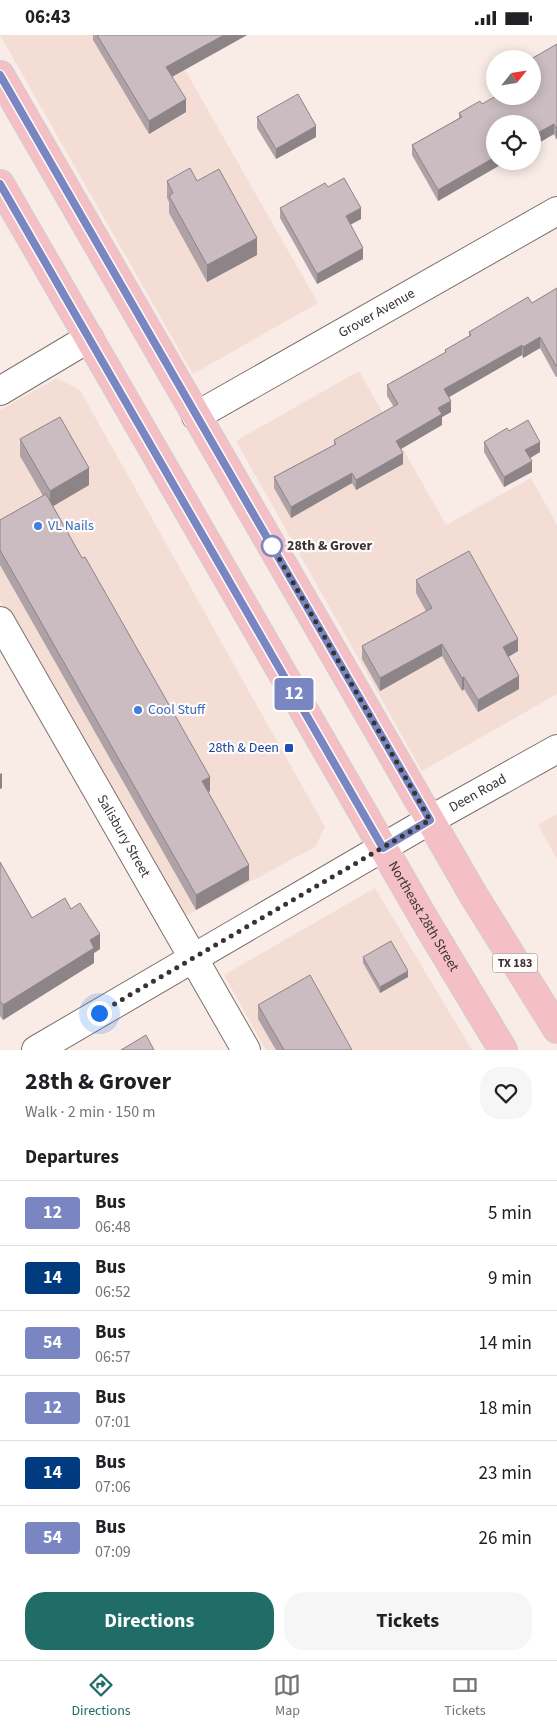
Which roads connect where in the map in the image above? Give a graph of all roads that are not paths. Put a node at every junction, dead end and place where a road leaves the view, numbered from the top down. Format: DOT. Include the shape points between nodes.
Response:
graph roads {
  1 [pos="0,75"];
  2 [pos="0,184"];
  3 [pos="557,211"];
  4 [pos="89,338"];
  5 [pos="0,391"];
  6 [pos="196,416"];
  7 [pos="0,621"];
  8 [pos="557,749"];
  9 [pos="430,820"];
  10 [pos="383,848"];
  11 [pos="194,959"];
  12 [pos="557,1029"];
  13 [pos="36,1050"];
  14 [pos="246,1050"];
  15 [pos="503,1050"];
  1 -- 6 [label="main road, TX 183"];
  2 -- 4 [label="main road, Northeast 28th Street"];
  3 -- 6 [label="street, Grover Avenue"];
  4 -- 5 [label="street"];
  4 -- 10 [label="main road, Northeast 28th Street"];
  6 -- 9 [label="main road, TX 183"];
  7 -- 11 [label="street, Salisbury Street"];
  8 -- 9 [label="street, Deen Road"];
  9 -- 10 [label="street, Deen Road"];
  9 -- 12 [label="main road, TX 183"];
  10 -- 11 [label="street, Deen Road"];
  10 -- 15 [label="main road, Northeast 28th Street"];
  11 -- 13 [label="street, Deen Road"];
  11 -- 14 [label="street, Salisbury Street"];
}
